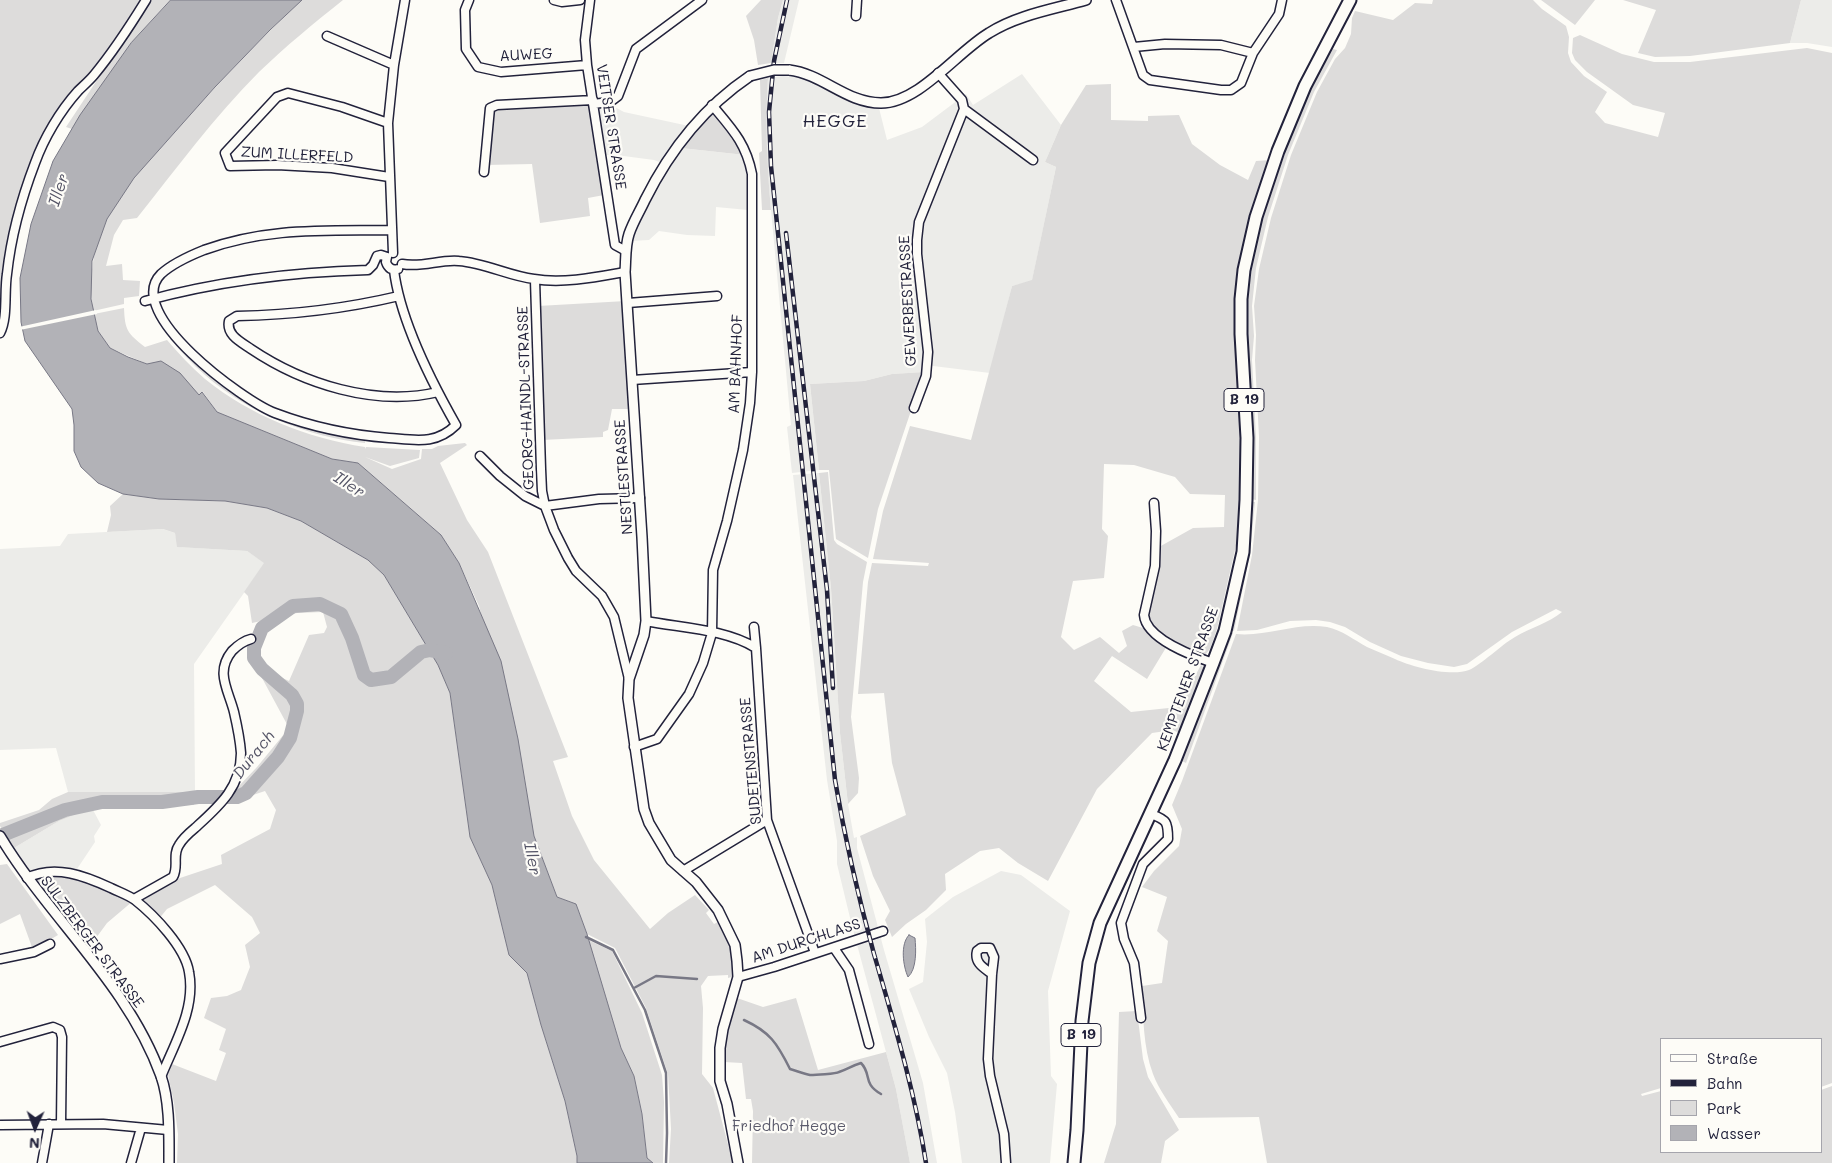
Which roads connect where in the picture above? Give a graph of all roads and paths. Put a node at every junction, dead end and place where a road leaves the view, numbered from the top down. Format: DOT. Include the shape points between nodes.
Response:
graph roads {
  1 [pos="146,0"];
  2 [pos="405,0"];
  3 [pos="469,0"];
  4 [pos="554,0"];
  5 [pos="580,0"];
  6 [pos="590,0"];
  7 [pos="702,0"];
  8 [pos="857,0"];
  9 [pos="1086,0"];
  10 [pos="1116,0"];
  11 [pos="1282,0"];
  12 [pos="1350,0"];
  13 [pos="856,16"];
  14 [pos="327,36"];
  15 [pos="1134,47"];
  16 [pos="1253,53"];
  17 [pos="394,65"];
  18 [pos="587,65"];
  19 [pos="938,73"];
  20 [pos="593,102"];
  21 [pos="712,105"];
  22 [pos="964,109"];
  23 [pos="388,122"];
  24 [pos="1033,160"];
  25 [pos="484,172"];
  26 [pos="388,177"];
  27 [pos="391,230"];
  28 [pos="626,251"];
  29 [pos="390,255"];
  30 [pos="402,264"];
  31 [pos="394,270"];
  32 [pos="626,272"];
  33 [pos="535,280"];
  34 [pos="400,296"];
  35 [pos="717,296"];
  36 [pos="153,299"];
  37 [pos="145,301"];
  38 [pos="628,304"];
  39 [pos="0,333"];
  40 [pos="752,372"];
  41 [pos="632,380"];
  42 [pos="438,392"];
  43 [pos="914,408"];
  44 [pos="480,456"];
  45 [pos="640,498"];
  46 [pos="1154,503"];
  47 [pos="545,506"];
  48 [pos="646,621"];
  49 [pos="754,627"];
  50 [pos="712,633"];
  51 [pos="251,639"];
  52 [pos="756,648"];
  53 [pos="1213,663"];
  54 [pos="629,678"];
  55 [pos="634,747"];
  56 [pos="1151,814"];
  57 [pos="767,820"];
  58 [pos="0,836"];
  59 [pos="683,871"];
  60 [pos="27,878"];
  61 [pos="134,899"];
  62 [pos="883,931"];
  63 [pos="50,944"];
  64 [pos="834,948"];
  65 [pos="815,953"];
  66 [pos="0,958"];
  67 [pos="992,974"];
  68 [pos="738,977"];
  69 [pos="1141,1018"];
  70 [pos="0,1042"];
  71 [pos="869,1044"];
  72 [pos="161,1077"];
  73 [pos="49,1124"];
  74 [pos="61,1124"];
  75 [pos="0,1125"];
  76 [pos="141,1128"];
  77 [pos="168,1130"];
  78 [pos="42,1163"];
  79 [pos="131,1163"];
  80 [pos="169,1163"];
  81 [pos="738,1163"];
  82 [pos="1006,1163"];
  83 [pos="1074,1163"];
  1 -- 39 [label="street" via="94,76 77,92 35,162 6,273 5,321"];
  2 -- 17 [label="street"];
  3 -- 18 [label="street, AUWEG" via="466,49 478,67 501,72"];
  4 -- 5 [label="street"];
  6 -- 18 [label="street, VEITSER STRASSE" via="585,40"];
  7 -- 20 [label="street" via="636,49 618,96 610,102"];
  8 -- 13 [label="street"];
  9 -- 19 [label="street" via="1010,22 969,47"];
  10 -- 15 [label="street"];
  11 -- 16 [label="street" via="1280,14"];
  12 -- 53 [label="main road, KEMPTENER STRASSE / B 19" via="1305,86 1278,150 1256,217 1244,270 1241,299 1246,438 1243,552 1225,630"];
  14 -- 17 [label="street"];
  15 -- 16 [label="street" via="1221,45"];
  15 -- 16 [label="street" via="1143,75 1150,80 1221,90 1231,90 1241,83"];
  17 -- 23 [label="street"];
  18 -- 20 [label="street, VEITSER STRASSE"];
  19 -- 21 [label="street, NESTLESTRASSE, bridge" via="906,97 882,103 858,100 805,72 774,70 750,76"];
  19 -- 22 [label="street" via="962,100"];
  20 -- 25 [label="street" via="497,105 490,108"];
  20 -- 28 [label="street, VEITSER STRASSE" via="615,245"];
  21 -- 28 [label="street, NESTLESTRASSE" via="683,138 654,182 629,235"];
  21 -- 40 [label="street, AM BAHNHOF" via="743,144 752,174"];
  22 -- 24 [label="street"];
  22 -- 43 [label="street, GEWERBESTRASSE" via="919,222 916,240 928,352 926,376"];
  23 -- 26 [label="street"];
  23 -- 26 [label="street, ZUM ILLERFELD" via="288,93 276,97 225,153 230,166 332,168"];
  26 -- 27 [label="street"];
  27 -- 29 [label="street"];
  27 -- 36 [label="street" via="290,231 230,241 186,257 160,274"];
  28 -- 32 [label="street, NESTLESTRASSE"];
  29 -- 30 [label="street" via="401,256"];
  29 -- 31 [label="street" via="387,265"];
  29 -- 36 [label="street" via="377,256 368,270 253,278"];
  30 -- 31 [label="street"];
  30 -- 33 [label="street" via="414,266 448,260 463,261"];
  31 -- 34 [label="street"];
  32 -- 33 [label="street" via="586,279"];
  32 -- 38 [label="street, NESTLESTRASSE"];
  33 -- 47 [label="street, GEORG-HAINDL-STRASSE" via="541,476"];
  34 -- 42 [label="street" via="411,332"];
  34 -- 42 [label="street" via="310,313 237,316 228,326 237,339 283,369 338,389 383,396 417,397"];
  35 -- 38 [label="street"];
  36 -- 37 [label="street"];
  36 -- 42 [label="street" via="164,322 210,371 240,394 273,412 335,431 411,440 436,439 456,425"];
  38 -- 41 [label="street, NESTLESTRASSE"];
  40 -- 41 [label="street"];
  40 -- 50 [label="street, AM BAHNHOF" via="743,450 713,570"];
  41 -- 45 [label="street, NESTLESTRASSE"];
  44 -- 47 [label="street" via="525,496"];
  45 -- 47 [label="street"];
  45 -- 48 [label="street, NESTLESTRASSE"];
  46 -- 53 [label="street" via="1155,566 1145,622 1164,640"];
  47 -- 54 [label="street, GEORG-HAINDL-STRASSE" via="576,571 602,596 614,616"];
  48 -- 50 [label="street"];
  48 -- 54 [label="street, NESTLESTRASSE"];
  49 -- 52 [label="street, SUDETENSTRASSE"];
  50 -- 52 [label="street"];
  50 -- 55 [label="street, AM BAHNHOF" via="702,668 689,694 657,739"];
  51 -- 61 [label="street" via="235,648 223,669 241,754 240,768 230,793 177,847 173,878"];
  52 -- 57 [label="street, SUDETENSTRASSE"];
  53 -- 56 [label="main road, KEMPTENER STRASSE / B 19" via="1176,760"];
  54 -- 55 [label="street, GEORG-HAINDL-STRASSE"];
  55 -- 59 [label="street, GEORG-HAINDL-STRASSE" via="649,822 671,860"];
  56 -- 69 [label="street" via="1163,819 1168,839 1143,864 1121,923 1134,963"];
  56 -- 83 [label="main road, KEMPTENER STRASSE / B 19" via="1100,923 1089,963 1082,1021"];
  57 -- 59 [label="street"];
  57 -- 65 [label="street, SUDETENSTRASSE"];
  58 -- 60 [label="street, SULZBERGER STRASSE"];
  59 -- 68 [label="street, GEORG-HAINDL-STRASSE" via="708,896 727,926 734,945"];
  60 -- 61 [label="street, SULZBERGER STRASSE" via="42,873 64,872 91,879"];
  60 -- 72 [label="street, SULZBERGER STRASSE" via="130,1013"];
  61 -- 72 [label="street, SULZBERGER STRASSE" via="172,937 189,970 191,994 188,1010"];
  62 -- 64 [label="street, AM DURCHLASS"];
  63 -- 66 [label="street" via="34,952"];
  64 -- 65 [label="street, AM DURCHLASS"];
  64 -- 71 [label="street" via="849,970"];
  65 -- 68 [label="street, AM DURCHLASS"];
  67 -- 82 [label="street" via="988,1059 1004,1134"];
  68 -- 81 [label="street, GEORG-HAINDL-STRASSE" via="723,1029 720,1081"];
  70 -- 74 [label="street" via="53,1027 60,1030"];
  72 -- 77 [label="street, SULZBERGER STRASSE"];
  73 -- 74 [label="street"];
  73 -- 75 [label="street"];
  73 -- 78 [label="street"];
  74 -- 76 [label="street"];
  76 -- 77 [label="street"];
  76 -- 79 [label="street"];
  77 -- 80 [label="street, SULZBERGER STRASSE"];
}
